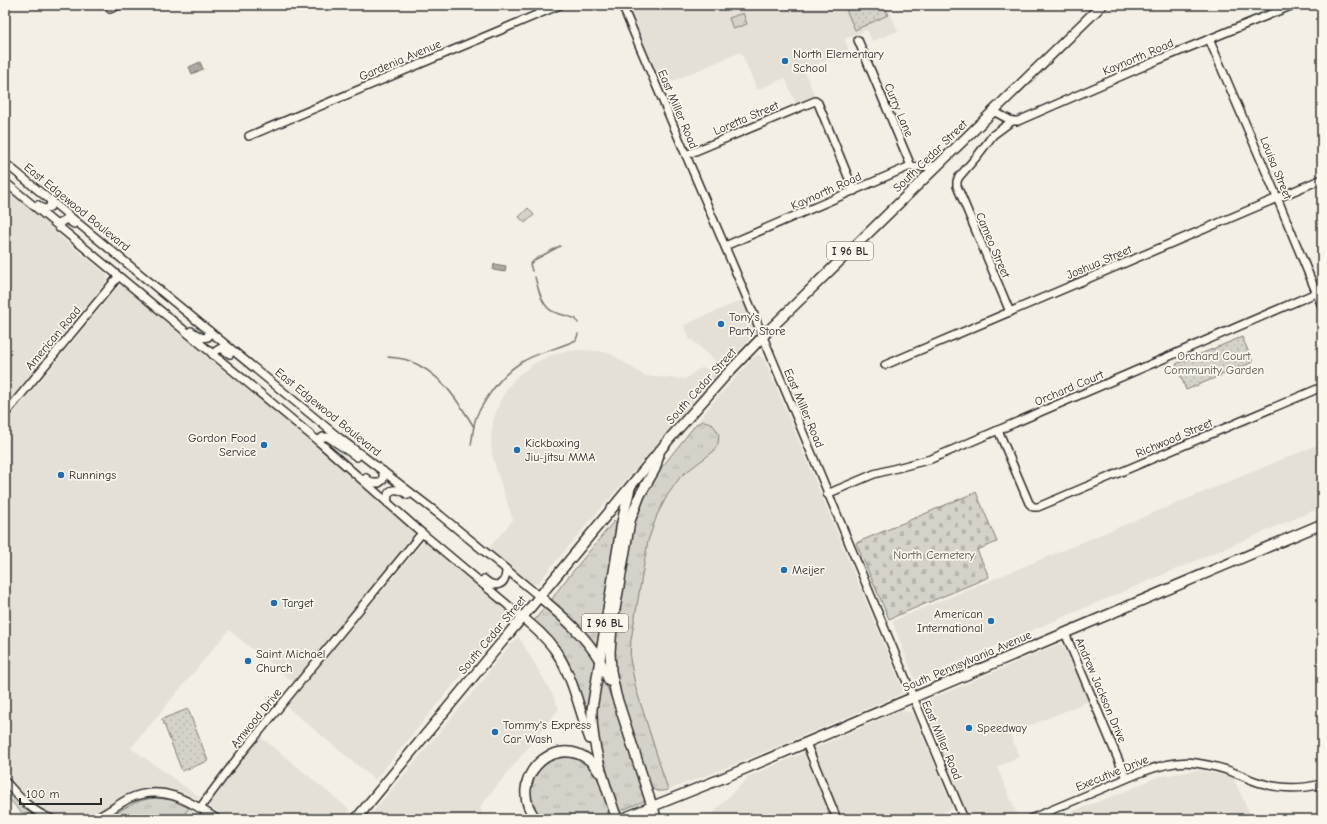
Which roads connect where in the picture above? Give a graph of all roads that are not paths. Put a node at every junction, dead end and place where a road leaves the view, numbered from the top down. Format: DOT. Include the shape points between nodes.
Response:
graph roads {
  1 [pos="119,5"];
  2 [pos="560,5"];
  3 [pos="622,5"];
  4 [pos="1102,5"];
  5 [pos="1293,5"];
  6 [pos="110,9"];
  7 [pos="1209,39"];
  8 [pos="858,40"];
  9 [pos="993,111"];
  10 [pos="1012,121"];
  11 [pos="249,136"];
  12 [pos="686,155"];
  13 [pos="5,163"];
  14 [pos="911,166"];
  15 [pos="938,166"];
  16 [pos="5,169"];
  17 [pos="1322,179"];
  18 [pos="26,180"];
  19 [pos="5,182"];
  20 [pos="12,188"];
  21 [pos="854,191"];
  22 [pos="1276,198"];
  23 [pos="51,200"];
  24 [pos="59,228"];
  25 [pos="725,246"];
  26 [pos="119,256"];
  27 [pos="118,277"];
  28 [pos="1316,293"];
  29 [pos="141,295"];
  30 [pos="1322,306"];
  31 [pos="1010,312"];
  32 [pos="209,331"];
  33 [pos="763,337"];
  34 [pos="213,355"];
  35 [pos="885,365"];
  36 [pos="265,377"];
  37 [pos="1322,387"];
  38 [pos="5,414"];
  39 [pos="998,430"];
  40 [pos="318,441"];
  41 [pos="328,450"];
  42 [pos="659,451"];
  43 [pos="370,461"];
  44 [pos="383,471"];
  45 [pos="632,485"];
  46 [pos="828,494"];
  47 [pos="388,503"];
  48 [pos="1322,524"];
  49 [pos="457,529"];
  50 [pos="422,533"];
  51 [pos="438,547"];
  52 [pos="506,570"];
  53 [pos="540,596"];
  54 [pos="522,617"];
  55 [pos="1065,633"];
  56 [pos="600,660"];
  57 [pos="616,695"];
  58 [pos="913,698"];
  59 [pos="806,743"];
  60 [pos="598,762"];
  61 [pos="604,778"];
  62 [pos="1126,778"];
  63 [pos="5,781"];
  64 [pos="1322,784"];
  65 [pos="652,806"];
  66 [pos="200,808"];
  67 [pos="52,819"];
  68 [pos="93,819"];
  69 [pos="217,819"];
  70 [pos="356,819"];
  71 [pos="536,819"];
  72 [pos="616,819"];
  73 [pos="621,819"];
  74 [pos="655,819"];
  75 [pos="837,819"];
  76 [pos="964,819"];
  77 [pos="1030,819"];
  1 -- 6 [label="street"];
  2 -- 11 [label="street, Gardenia Avenue"];
  3 -- 12 [label="street, East Miller Road"];
  4 -- 9 [label="main road, South Cedar Street / I 96 BL"];
  5 -- 7 [label="street, Kaynorth Road"];
  7 -- 10 [label="street, Kaynorth Road" via="1018,121"];
  7 -- 22 [label="street, Louisa Street"];
  8 -- 14 [label="street, Curry Lane"];
  9 -- 10 [label="street"];
  9 -- 15 [label="main road, South Cedar Street / I 96 BL"];
  10 -- 31 [label="street, Cameo Street" via="993,135 959,177 957,186"];
  12 -- 21 [label="street, Loretta Street" via="815,101"];
  12 -- 25 [label="street, East Miller Road"];
  13 -- 18 [label="street, East Edgewood Boulevard"];
  14 -- 15 [label="street, Kaynorth Road"];
  14 -- 21 [label="street, Kaynorth Road"];
  15 -- 33 [label="main road, South Cedar Street / I 96 BL"];
  16 -- 18 [label="street" via="16,178"];
  17 -- 22 [label="street, Joshua Street"];
  18 -- 23 [label="street, East Edgewood Boulevard"];
  19 -- 20 [label="street"];
  20 -- 23 [label="street" via="22,191 44,209 50,207"];
  20 -- 24 [label="street"];
  21 -- 25 [label="street, Kaynorth Road"];
  22 -- 28 [label="street, Louisa Street"];
  22 -- 31 [label="street, Joshua Street"];
  23 -- 26 [label="street, East Edgewood Boulevard"];
  24 -- 26 [label="street" via="60,223 66,219 109,254"];
  24 -- 27 [label="street"];
  25 -- 33 [label="street, East Miller Road"];
  26 -- 32 [label="street, East Edgewood Boulevard"];
  27 -- 29 [label="street"];
  27 -- 38 [label="street, American Road"];
  28 -- 30 [label="street, Louisa Street"];
  28 -- 39 [label="street, Orchard Court"];
  29 -- 32 [label="street" via="150,297 197,336 208,336"];
  29 -- 34 [label="street"];
  31 -- 35 [label="street, Joshua Street"];
  32 -- 36 [label="street, East Edgewood Boulevard"];
  33 -- 42 [label="main road, South Cedar Street / I 96 BL"];
  33 -- 46 [label="street, East Miller Road"];
  34 -- 36 [label="street" via="219,349 224,349 256,375"];
  34 -- 40 [label="street"];
  36 -- 43 [label="street, East Edgewood Boulevard"];
  37 -- 39 [label="street, Richwood Street" via="1042,507 1033,507 1029,503"];
  39 -- 46 [label="street, Orchard Court" via="931,459 874,474"];
  40 -- 41 [label="street"];
  40 -- 43 [label="street" via="328,437 359,458"];
  41 -- 44 [label="street" via="338,453 372,483 380,483 383,480"];
  41 -- 47 [label="street"];
  42 -- 45 [label="main road, South Cedar Street / I 96 BL"];
  42 -- 57 [label="main road, I 96 BL" via="655,469 634,507 627,538 610,646 611,671"];
  43 -- 44 [label="street, East Edgewood Boulevard"];
  44 -- 49 [label="street, East Edgewood Boulevard"];
  45 -- 53 [label="main road, South Cedar Street"];
  45 -- 56 [label="main road, I 96 BL" via="622,522"];
  46 -- 58 [label="street, East Miller Road"];
  47 -- 49 [label="street" via="389,492 402,490 444,524"];
  47 -- 50 [label="street"];
  48 -- 55 [label="main road, South Pennsylvania Avenue"];
  49 -- 52 [label="street, East Edgewood Boulevard"];
  50 -- 51 [label="street"];
  50 -- 66 [label="street, Amwood Drive" via="236,760"];
  51 -- 52 [label="street" via="453,554 490,584 504,581"];
  51 -- 54 [label="street"];
  52 -- 53 [label="street, East Edgewood Boulevard"];
  53 -- 54 [label="main road, South Cedar Street"];
  53 -- 56 [label="main road, East Edgewood Boulevard" via="579,632"];
  54 -- 60 [label="main road" via="546,639 564,664"];
  54 -- 70 [label="main road, South Cedar Street"];
  55 -- 58 [label="main road, South Pennsylvania Avenue"];
  55 -- 62 [label="street, Andrew Jackson Drive"];
  56 -- 57 [label="main road, East Edgewood Boulevard"];
  56 -- 60 [label="main road, I 96 BL" via="592,714"];
  57 -- 65 [label="main road, I 96 BL"];
  58 -- 59 [label="main road, South Pennsylvania Avenue"];
  58 -- 76 [label="street, East Miller Road"];
  59 -- 65 [label="main road, South Pennsylvania Avenue"];
  59 -- 75 [label="street"];
  60 -- 61 [label="main road, I 96 BL"];
  61 -- 71 [label="main road" via="591,762 576,754 556,753 544,759 531,772 526,789 528,805"];
  61 -- 72 [label="main road, I 96 BL"];
  62 -- 64 [label="street, Executive Drive" via="1161,766 1195,763 1277,786 1304,787"];
  62 -- 77 [label="street, Executive Drive"];
  63 -- 67 [label="street" via="32,809"];
  65 -- 73 [label="main road, South Pennsylvania Avenue"];
  65 -- 74 [label="highway, I 96 BL"];
  66 -- 68 [label="street" via="172,795 147,794 127,800"];
  66 -- 69 [label="street"];
}
